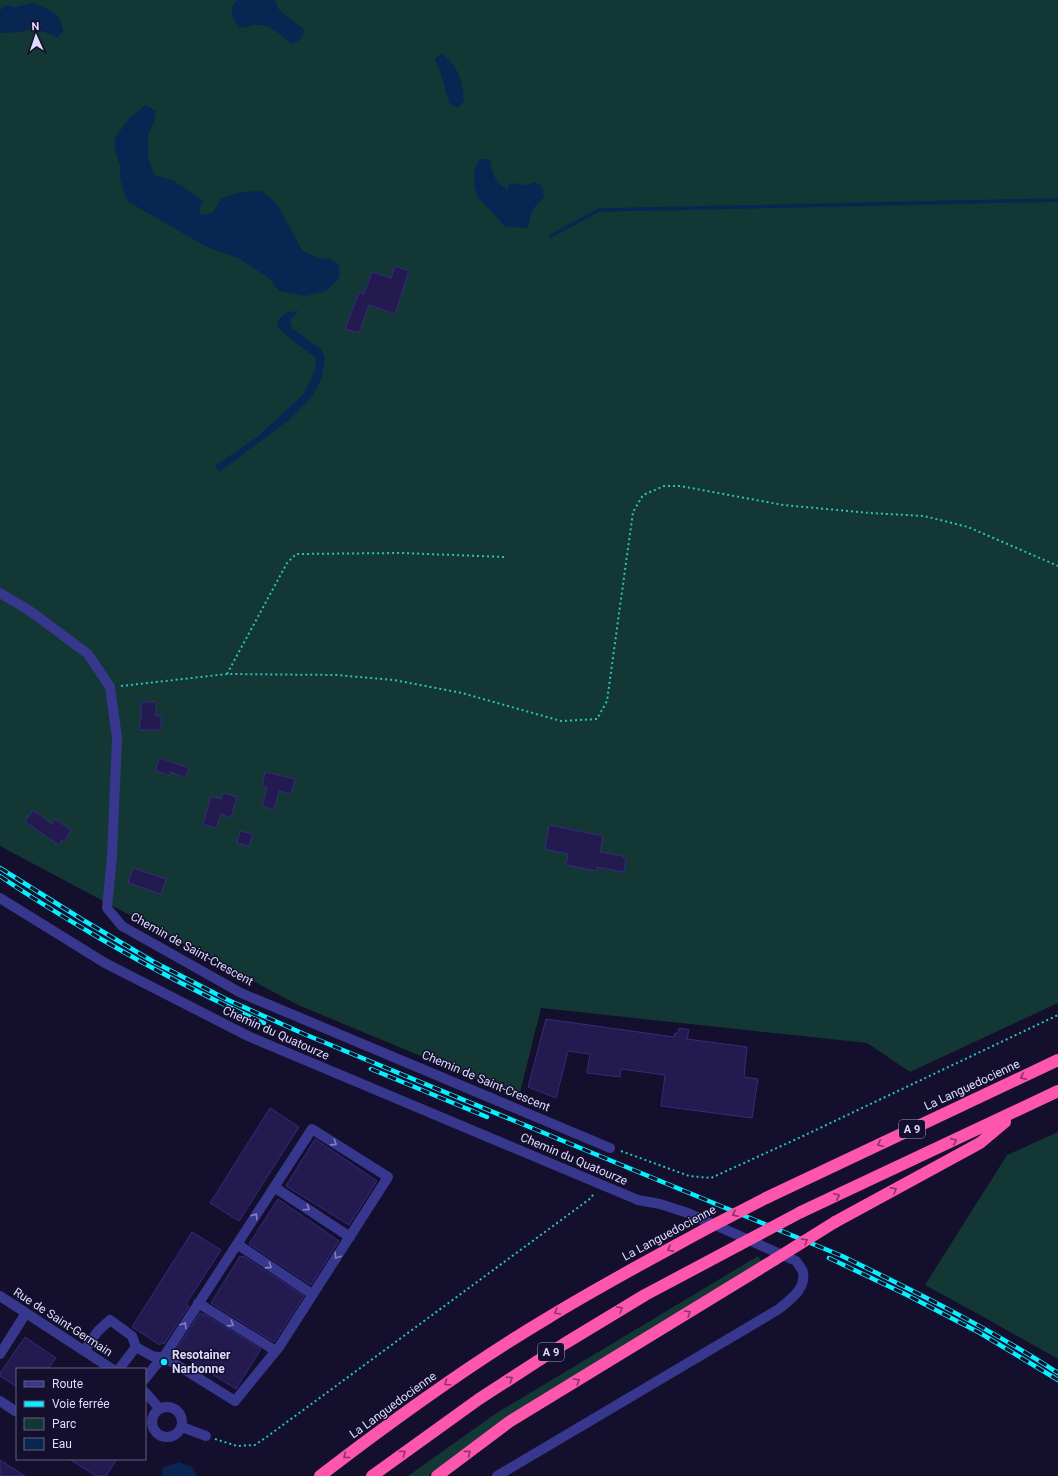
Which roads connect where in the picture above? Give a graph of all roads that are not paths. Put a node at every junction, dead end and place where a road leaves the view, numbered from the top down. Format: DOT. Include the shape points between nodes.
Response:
graph roads {
  1 [pos="0,594"];
  2 [pos="0,898"];
  3 [pos="1058,1060"];
  4 [pos="1058,1092"];
  5 [pos="1017,1112"];
  6 [pos="610,1148"];
  7 [pos="274,1188"];
  8 [pos="350,1236"];
  9 [pos="237,1244"];
  10 [pos="312,1294"];
  11 [pos="1,1300"];
  12 [pos="198,1303"];
  13 [pos="26,1313"];
  14 [pos="136,1347"];
  15 [pos="84,1351"];
  16 [pos="276,1351"];
  17 [pos="0,1354"];
  18 [pos="163,1358"];
  19 [pos="110,1368"];
  20 [pos="120,1368"];
  21 [pos="146,1378"];
  22 [pos="146,1393"];
  23 [pos="0,1401"];
  24 [pos="160,1409"];
  25 [pos="15,1411"];
  26 [pos="182,1427"];
  27 [pos="206,1436"];
  28 [pos="320,1476"];
  29 [pos="372,1476"];
  30 [pos="437,1476"];
  31 [pos="497,1476"];
  1 -- 6 [label="street, Chemin de Saint-Crescent" via="30,611 88,654 110,687 117,738 107,908 122,926 242,993"];
  2 -- 31 [label="street, Chemin du Quatourze" via="104,963 250,1037 638,1200 688,1213 796,1261 803,1272 802,1286 795,1296 779,1309"];
  3 -- 28 [label="highway, La Languedocienne / A 9, one-way, bridge" via="766,1198 623,1274 546,1319 459,1375 371,1436"];
  4 -- 5 [label="highway, A 9"];
  29 -- 5 [label="highway, A 9, one-way, bridge" via="479,1399 645,1295 801,1212"];
  30 -- 5 [label="highway, one-way, bridge" via="509,1422 835,1222 980,1143"];
  7 -- 8 [label="street, one-way"];
  7 -- 8 [label="street, one-way" via="312,1129 388,1177"];
  9 -- 7 [label="street, one-way"];
  8 -- 10 [label="street, one-way"];
  9 -- 10 [label="street, one-way"];
  9 -- 12 [label="street"];
  10 -- 16 [label="street"];
  11 -- 13 [label="street, Rue de Saint-Germain"];
  12 -- 16 [label="street, one-way"];
  18 -- 12 [label="street, one-way"];
  13 -- 15 [label="street, Rue de Saint-Germain"];
  13 -- 17 [label="street"];
  14 -- 15 [label="street" via="132,1336 110,1320 98,1331"];
  14 -- 18 [label="street" via="152,1356"];
  14 -- 20 [label="street"];
  15 -- 19 [label="street, Rue de Saint-Germain"];
  16 -- 18 [label="street" via="235,1401"];
  18 -- 21 [label="street"];
  22 -- 24 [label="street"];
  23 -- 25 [label="street"];
  24 -- 26 [label="street" via="170,1408 179,1413"];
  24 -- 26 [label="street" via="152,1420 157,1434 171,1437"];
  26 -- 27 [label="street"];
}
